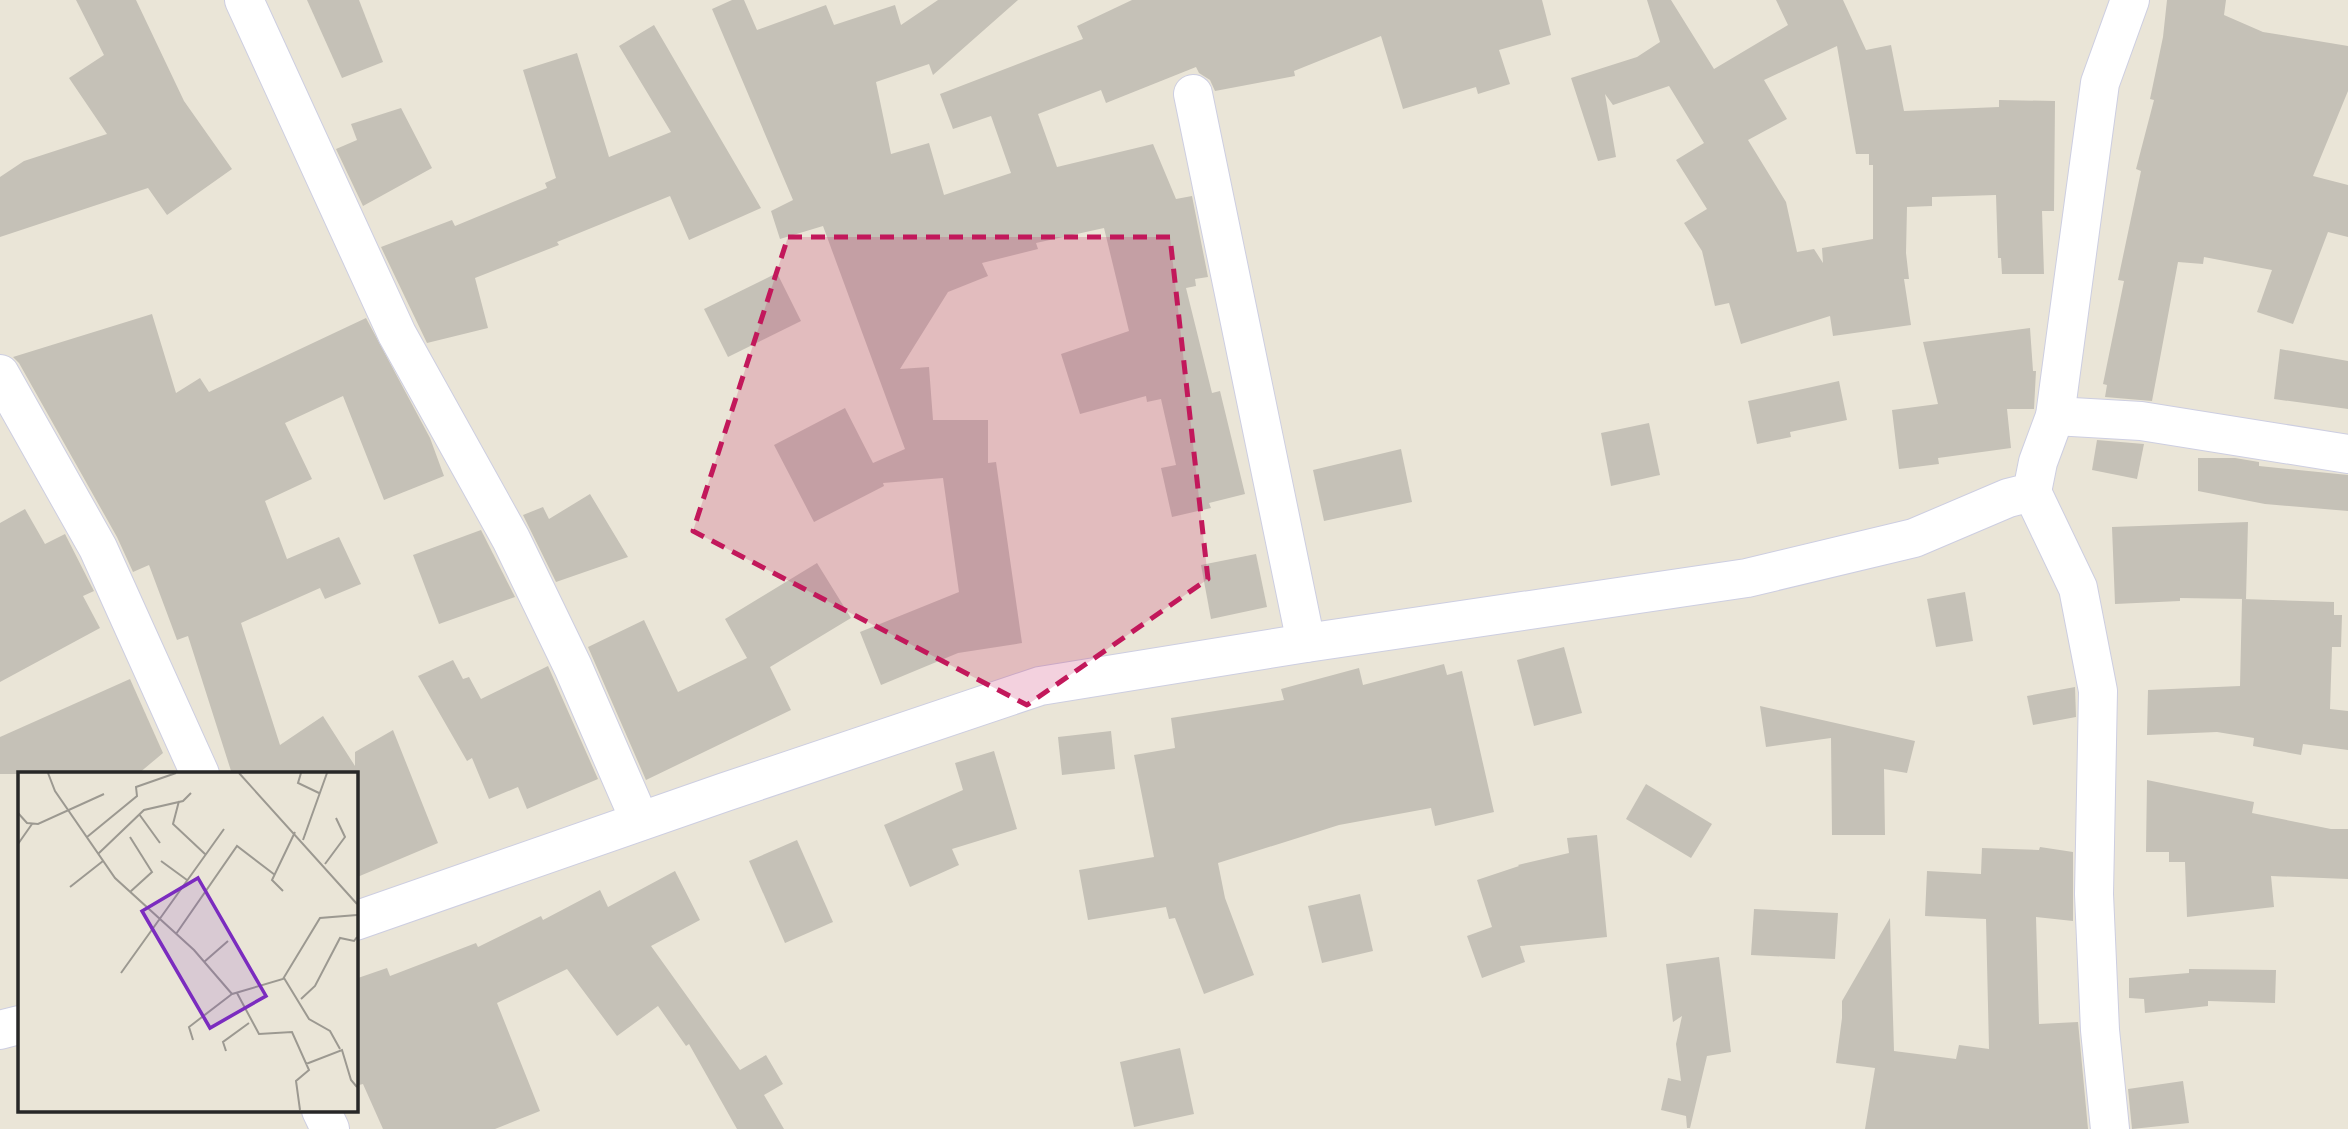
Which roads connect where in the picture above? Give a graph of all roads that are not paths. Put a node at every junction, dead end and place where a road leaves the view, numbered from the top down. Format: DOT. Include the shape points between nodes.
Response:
graph roads {
  1 [pos="244,0"];
  2 [pos="2130,0"];
  3 [pos="1193,94"];
  4 [pos="0,374"];
  5 [pos="2055,416"];
  6 [pos="2348,454"];
  7 [pos="2032,492"];
  8 [pos="1306,643"];
  9 [pos="199,772"];
  10 [pos="640,821"];
  11 [pos="357,920"];
  12 [pos="18,1025"];
  13 [pos="0,1030"];
  14 [pos="322,1112"];
  15 [pos="330,1129"];
  16 [pos="2110,1129"];
  1 -- 10 [label="street" via="397,334 511,539"];
  2 -- 5 [label="street" via="2100,83"];
  3 -- 8 [label="street"];
  4 -- 9 [label="street" via="97,548"];
  5 -- 6 [label="street" via="2141,421"];
  5 -- 7 [label="street"];
  7 -- 8 [label="street" via="1914,538 1747,578"];
  7 -- 16 [label="street" via="2078,588 2098,691 2094,894"];
  8 -- 10 [label="street" via="1040,686"];
  10 -- 11 [label="street"];
  12 -- 13 [label="street"];
  14 -- 15 [label="street"];
}
